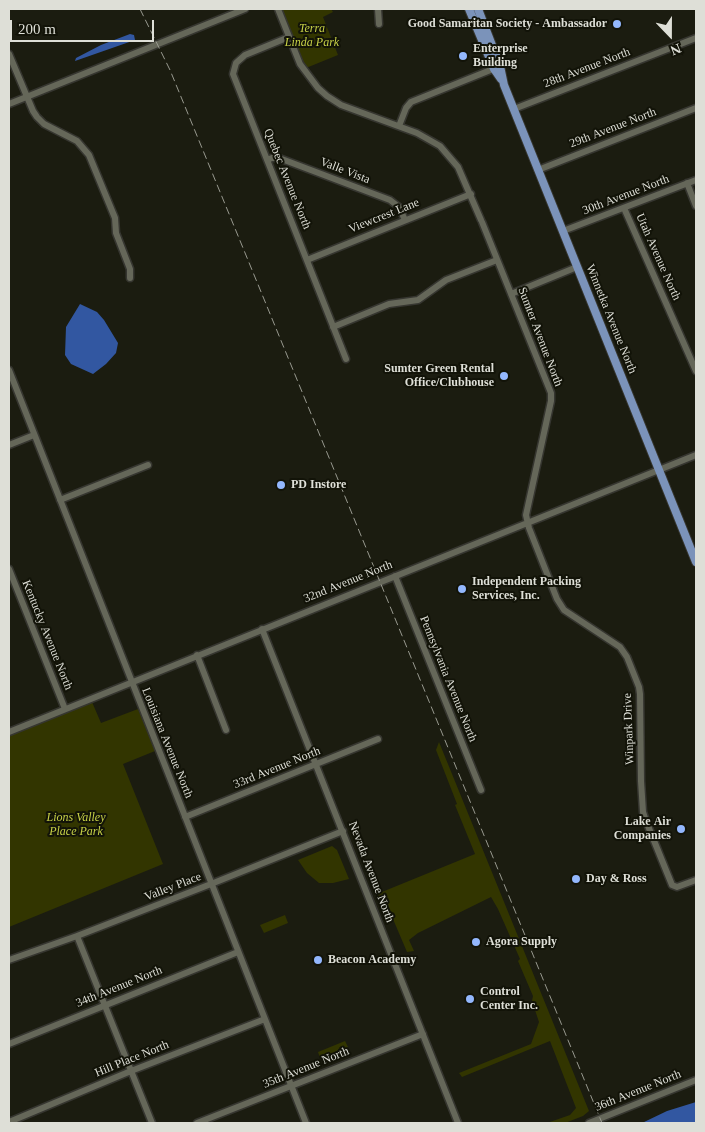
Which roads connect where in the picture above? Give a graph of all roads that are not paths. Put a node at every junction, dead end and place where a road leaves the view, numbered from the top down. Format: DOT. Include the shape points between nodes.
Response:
graph roads {
  1 [pos="245,9"];
  2 [pos="278,9"];
  3 [pos="378,9"];
  4 [pos="469,9"];
  5 [pos="478,9"];
  6 [pos="379,24"];
  7 [pos="289,37"];
  8 [pos="696,38"];
  9 [pos="9,54"];
  10 [pos="497,67"];
  11 [pos="27,97"];
  12 [pos="9,104"];
  13 [pos="696,108"];
  14 [pos="514,109"];
  15 [pos="399,126"];
  16 [pos="267,160"];
  17 [pos="538,170"];
  18 [pos="696,180"];
  19 [pos="687,183"];
  20 [pos="471,194"];
  21 [pos="696,206"];
  22 [pos="624,208"];
  23 [pos="405,220"];
  24 [pos="563,231"];
  25 [pos="307,260"];
  26 [pos="497,260"];
  27 [pos="578,267"];
  28 [pos="130,278"];
  29 [pos="511,294"];
  30 [pos="333,326"];
  31 [pos="346,359"];
  32 [pos="9,370"];
  33 [pos="696,371"];
  34 [pos="34,434"];
  35 [pos="9,444"];
  36 [pos="696,455"];
  37 [pos="148,465"];
  38 [pos="659,469"];
  39 [pos="60,500"];
  40 [pos="527,522"];
  41 [pos="696,560"];
  42 [pos="9,569"];
  43 [pos="395,576"];
  44 [pos="262,629"];
  45 [pos="197,655"];
  46 [pos="131,682"];
  47 [pos="65,709"];
  48 [pos="226,730"];
  49 [pos="9,732"];
  50 [pos="378,739"];
  51 [pos="316,764"];
  52 [pos="480,790"];
  53 [pos="185,817"];
  54 [pos="343,831"];
  55 [pos="696,880"];
  56 [pos="211,884"];
  57 [pos="77,936"];
  58 [pos="238,952"];
  59 [pos="9,960"];
  60 [pos="105,1004"];
  61 [pos="265,1020"];
  62 [pos="423,1034"];
  63 [pos="9,1044"];
  64 [pos="131,1071"];
  65 [pos="696,1080"];
  66 [pos="292,1086"];
  67 [pos="9,1122"];
  68 [pos="152,1123"];
  69 [pos="197,1123"];
  70 [pos="306,1123"];
  71 [pos="458,1123"];
  72 [pos="589,1123"];
  1 -- 11 [label="street"];
  2 -- 7 [label="street, Sumter Avenue North"];
  3 -- 6 [label="street"];
  4 -- 10 [label="main road, Winnetka Avenue North"];
  5 -- 10 [label="main road, Winnetka Avenue North"];
  7 -- 15 [label="street, Sumter Avenue North" via="306,74 327,96 341,105"];
  7 -- 16 [label="street, Quebec Avenue North" via="245,55 234,68 235,80"];
  8 -- 14 [label="street, 28th Avenue North"];
  9 -- 11 [label="street"];
  10 -- 14 [label="main road, Winnetka Avenue North"];
  10 -- 15 [label="street" via="412,102"];
  11 -- 12 [label="street"];
  11 -- 28 [label="street" via="44,124 77,141 89,155 115,218 116,233 130,269"];
  13 -- 17 [label="street, 29th Avenue North"];
  14 -- 17 [label="main road, Winnetka Avenue North"];
  15 -- 20 [label="street, Sumter Avenue North" via="440,146 458,167"];
  16 -- 23 [label="street, Valle Vista" via="279,158 395,202"];
  16 -- 25 [label="street, Quebec Avenue North"];
  17 -- 24 [label="main road, Winnetka Avenue North"];
  18 -- 19 [label="street, 30th Avenue North"];
  19 -- 21 [label="street"];
  19 -- 22 [label="street, 30th Avenue North"];
  20 -- 23 [label="street, Viewcrest Lane"];
  20 -- 26 [label="street, Sumter Avenue North"];
  22 -- 24 [label="street, 30th Avenue North"];
  22 -- 33 [label="street, Utah Avenue North"];
  23 -- 25 [label="street, Viewcrest Lane"];
  24 -- 27 [label="main road, Winnetka Avenue North"];
  25 -- 30 [label="street, Quebec Avenue North"];
  26 -- 29 [label="street, Sumter Avenue North"];
  26 -- 30 [label="street" via="446,280 418,300 389,304"];
  27 -- 29 [label="street"];
  27 -- 38 [label="main road, Winnetka Avenue North"];
  29 -- 40 [label="street, Sumter Avenue North" via="551,394"];
  30 -- 31 [label="street, Quebec Avenue North"];
  32 -- 34 [label="street, Louisiana Avenue North"];
  34 -- 35 [label="street"];
  34 -- 39 [label="street, Louisiana Avenue North"];
  36 -- 38 [label="street, 32nd Avenue North"];
  37 -- 39 [label="street"];
  38 -- 40 [label="street, 32nd Avenue North"];
  38 -- 41 [label="main road, Winnetka Avenue North"];
  39 -- 46 [label="street, Louisiana Avenue North"];
  40 -- 43 [label="street, 32nd Avenue North"];
  40 -- 55 [label="street, Winpark Drive" via="564,610 620,647 627,657 640,694 641,781 646,822 672,885 677,887"];
  42 -- 47 [label="street, Kentucky Avenue North"];
  43 -- 44 [label="street, 32nd Avenue North"];
  43 -- 52 [label="street, Pennsylvania Avenue North"];
  44 -- 45 [label="street, 32nd Avenue North"];
  44 -- 51 [label="street, Nevada Avenue North"];
  45 -- 46 [label="street, 32nd Avenue North"];
  45 -- 48 [label="street"];
  46 -- 47 [label="street, 32nd Avenue North"];
  46 -- 53 [label="street, Louisiana Avenue North"];
  47 -- 49 [label="street, 32nd Avenue North"];
  50 -- 51 [label="street, 33rd Avenue North"];
  51 -- 53 [label="street, 33rd Avenue North"];
  51 -- 54 [label="street, Nevada Avenue North"];
  53 -- 56 [label="street, Louisiana Avenue North"];
  54 -- 56 [label="street, Valley Place"];
  54 -- 62 [label="street, Nevada Avenue North"];
  56 -- 57 [label="street, Valley Place"];
  56 -- 58 [label="street, Louisiana Avenue North"];
  57 -- 59 [label="street, Valley Place"];
  57 -- 60 [label="street"];
  58 -- 60 [label="street, 34th Avenue North"];
  58 -- 61 [label="street, Louisiana Avenue North"];
  60 -- 63 [label="street, 34th Avenue North"];
  60 -- 64 [label="street"];
  61 -- 64 [label="street, Hill Place North"];
  61 -- 66 [label="street, Louisiana Avenue North"];
  62 -- 66 [label="street, 35th Avenue North"];
  62 -- 71 [label="street, Nevada Avenue North"];
  64 -- 67 [label="street, Hill Place North"];
  64 -- 68 [label="street"];
  65 -- 72 [label="street, 36th Avenue North"];
  66 -- 69 [label="street, 35th Avenue North"];
  66 -- 70 [label="street, Louisiana Avenue North"];
}
